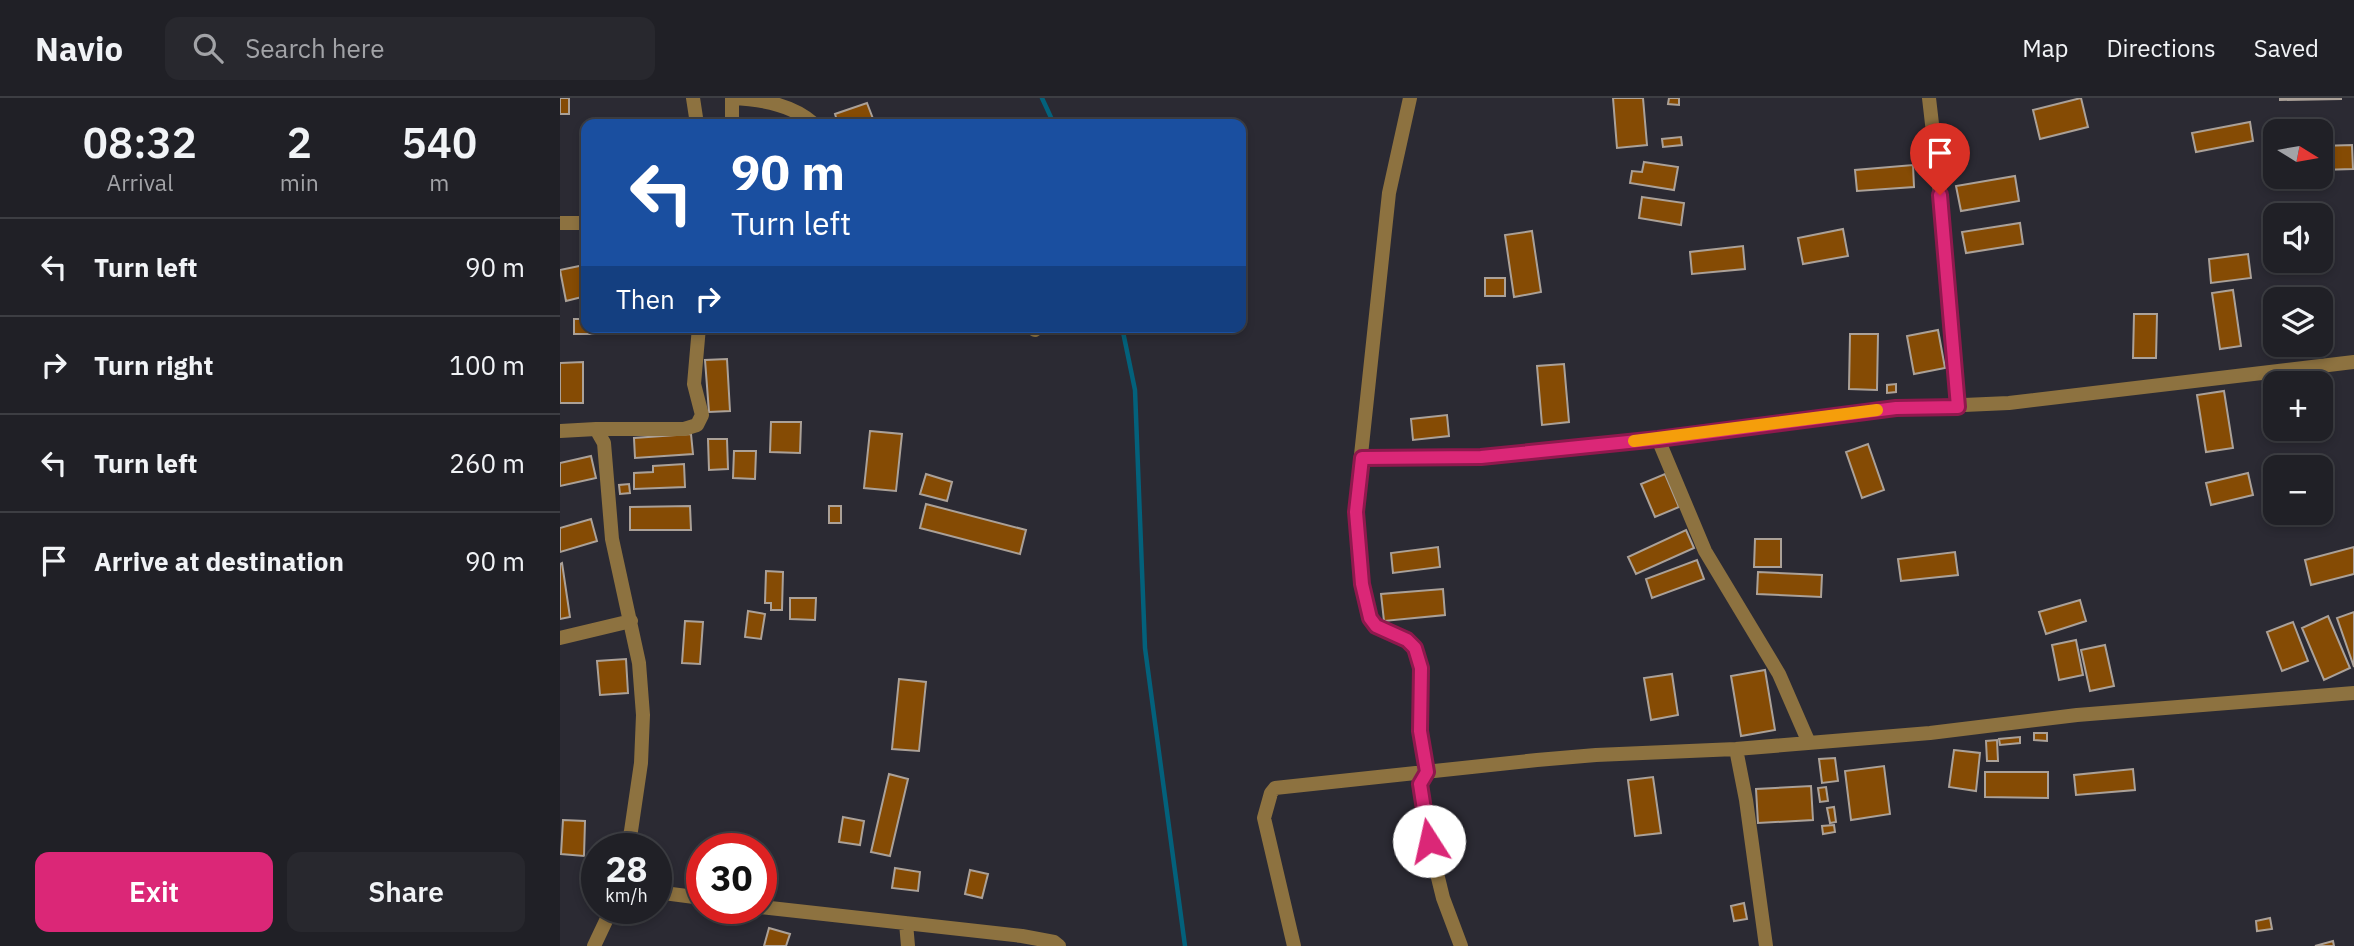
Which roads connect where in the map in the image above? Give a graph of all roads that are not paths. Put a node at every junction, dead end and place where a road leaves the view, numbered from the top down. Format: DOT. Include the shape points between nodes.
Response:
graph roads {
  1 [pos="693,98"];
  2 [pos="1410,98"];
  3 [pos="1929,98"];
  4 [pos="696,119"];
  5 [pos="732,119"];
  6 [pos="809,119"];
  7 [pos="560,223"];
  8 [pos="581,223"];
  9 [pos="698,333"];
  10 [pos="2354,362"];
  11 [pos="1958,407"];
  12 [pos="596,429"];
  13 [pos="560,431"];
  14 [pos="1658,439"];
  15 [pos="1362,458"];
  16 [pos="631,621"];
  17 [pos="560,638"];
  18 [pos="2354,693"];
  19 [pos="1809,743"];
  20 [pos="1736,749"];
  21 [pos="1427,772"];
  22 [pos="631,833"];
  23 [pos="777,909"];
  24 [pos="906,923"];
  25 [pos="604,924"];
  26 [pos="594,946"];
  27 [pos="908,946"];
  28 [pos="1059,946"];
  29 [pos="1294,946"];
  30 [pos="1461,946"];
  31 [pos="1766,946"];
  1 -- 4 [label="street"];
  2 -- 15 [label="street" via="1389,192"];
  3 -- 11 [label="street"];
  5 -- 6 [label="street" via="732,98 756,99"];
  7 -- 8 [label="street"];
  9 -- 12 [label="street" via="694,384 702,415 697,425"];
  10 -- 11 [label="street"];
  11 -- 14 [label="street" via="1896,408"];
  12 -- 13 [label="street"];
  12 -- 16 [label="street" via="604,443 612,539"];
  14 -- 15 [label="street" via="1481,457"];
  14 -- 19 [label="street" via="1705,551 1779,674"];
  15 -- 21 [label="street" via="1356,512 1365,599 1376,626 1415,648 1421,668 1420,731"];
  16 -- 17 [label="street"];
  16 -- 22 [label="street" via="643,715"];
  18 -- 19 [label="street"];
  19 -- 20 [label="street"];
  20 -- 21 [label="street" via="1596,755"];
  20 -- 31 [label="street"];
  21 -- 29 [label="street" via="1275,788 1271,793 1264,818"];
  21 -- 30 [label="street" via="1420,784 1429,841"];
  23 -- 24 [label="street"];
  24 -- 27 [label="street"];
  24 -- 28 [label="street" via="1022,936"];
  25 -- 26 [label="street"];
}
